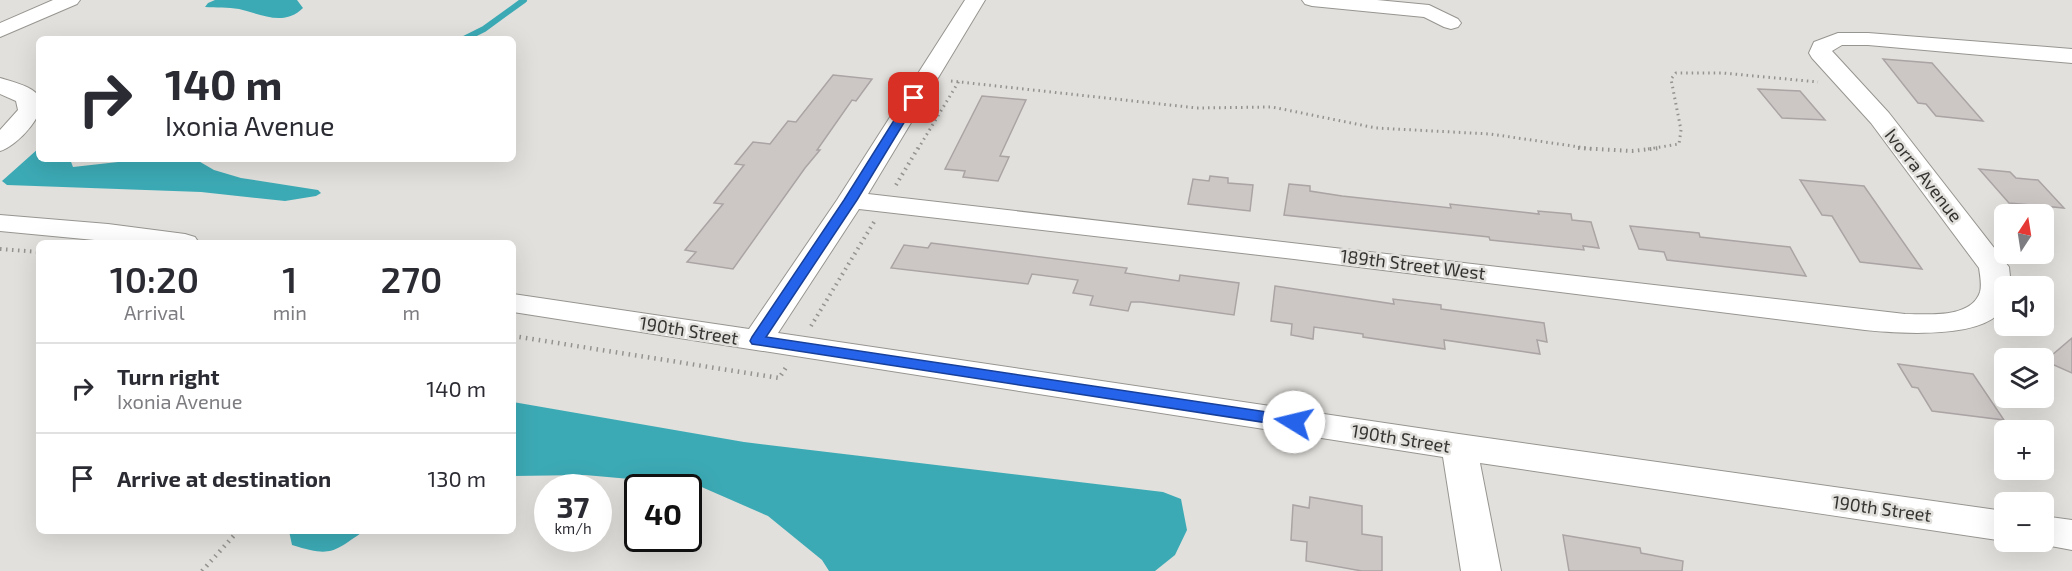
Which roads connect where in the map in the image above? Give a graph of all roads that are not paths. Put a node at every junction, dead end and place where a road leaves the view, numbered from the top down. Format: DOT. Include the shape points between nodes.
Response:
graph roads {
  1 [pos="70,0"];
  2 [pos="975,0"];
  3 [pos="1312,0"];
  4 [pos="1451,22"];
  5 [pos="0,31"];
  6 [pos="2072,56"];
  7 [pos="0,85"];
  8 [pos="0,143"];
  9 [pos="851,200"];
  10 [pos="0,223"];
  11 [pos="164,240"];
  12 [pos="516,303"];
  13 [pos="1975,315"];
  14 [pos="757,341"];
  15 [pos="1459,447"];
  16 [pos="1994,524"];
  17 [pos="2054,533"];
  18 [pos="2072,535"];
  19 [pos="1480,571"];
  1 -- 5 [label="street"];
  2 -- 9 [label="street"];
  3 -- 4 [label="street" via="1429,10"];
  6 -- 13 [label="street, Ivorra Avenue" via="1859,39 1828,42 1820,52 1880,118 1994,267 1995,298"];
  7 -- 8 [label="street" via="27,98 30,111"];
  9 -- 13 [label="street, 189th Street West" via="1896,323 1936,324"];
  9 -- 14 [label="street"];
  10 -- 11 [label="street"];
  12 -- 14 [label="street, 190th Street"];
  14 -- 15 [label="street, 190th Street"];
  15 -- 16 [label="street, 190th Street"];
  15 -- 19 [label="street"];
  17 -- 18 [label="street"];
}
